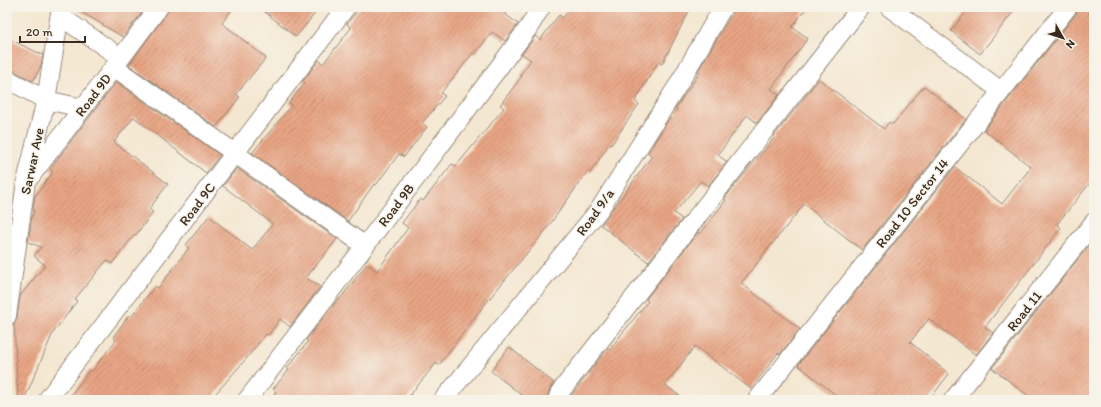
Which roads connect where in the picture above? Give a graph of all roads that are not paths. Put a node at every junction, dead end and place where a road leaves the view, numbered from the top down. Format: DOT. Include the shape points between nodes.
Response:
graph roads {
  1 [pos="158,7"];
  2 [pos="346,7"];
  3 [pos="541,7"];
  4 [pos="723,7"];
  5 [pos="861,7"];
  6 [pos="889,7"];
  7 [pos="1068,7"];
  8 [pos="61,12"];
  9 [pos="118,62"];
  10 [pos="7,79"];
  11 [pos="1001,91"];
  12 [pos="46,100"];
  13 [pos="83,108"];
  14 [pos="236,153"];
  15 [pos="26,182"];
  16 [pos="1094,222"];
  17 [pos="365,246"];
  18 [pos="7,316"];
  19 [pos="47,400"];
  20 [pos="247,400"];
  21 [pos="443,400"];
  22 [pos="557,400"];
  23 [pos="757,400"];
  24 [pos="953,400"];
  1 -- 9 [label="street, Road 9D"];
  2 -- 14 [label="street, Road 9C"];
  3 -- 17 [label="street, Road 9B" via="529,27"];
  4 -- 21 [label="street, Road 9/a" via="678,85 599,210"];
  5 -- 22 [label="street" via="560,392"];
  6 -- 11 [label="street"];
  7 -- 11 [label="street, Road 10 Sector 14"];
  8 -- 9 [label="street"];
  8 -- 12 [label="street, Sarwar Ave"];
  9 -- 13 [label="street, Road 9D"];
  9 -- 14 [label="street"];
  10 -- 12 [label="street"];
  11 -- 23 [label="street, Road 10 Sector 14"];
  12 -- 13 [label="street"];
  12 -- 15 [label="street, Sarwar Ave"];
  13 -- 15 [label="street, Road 9D"];
  14 -- 17 [label="street"];
  14 -- 19 [label="street, Road 9C"];
  15 -- 18 [label="street, Sarwar Ave"];
  16 -- 24 [label="street, Road 11"];
  17 -- 20 [label="street, Road 9B"];
}
